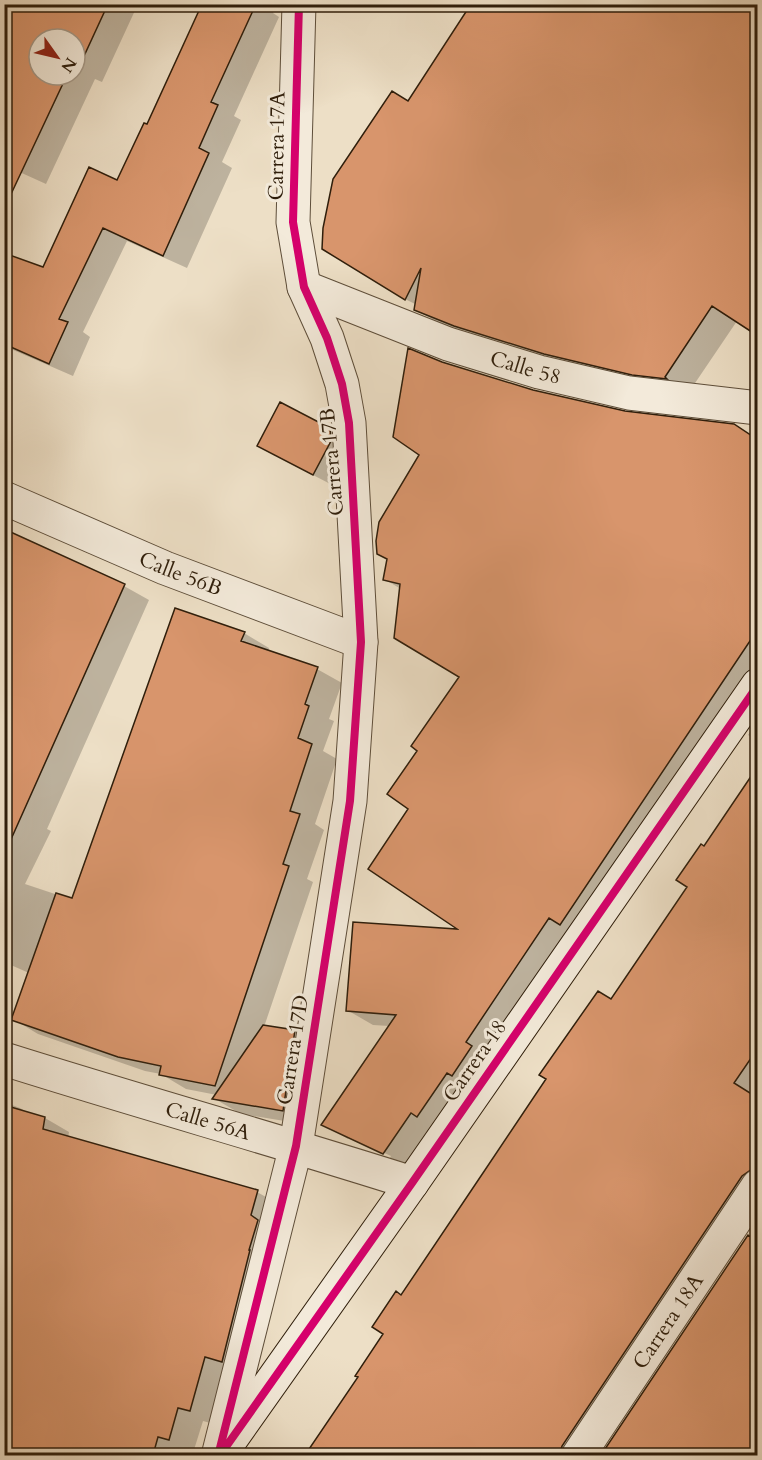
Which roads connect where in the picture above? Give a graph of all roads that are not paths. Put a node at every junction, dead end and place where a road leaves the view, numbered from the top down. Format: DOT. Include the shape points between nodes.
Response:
graph roads {
  1 [pos="298,4"];
  2 [pos="304,287"];
  3 [pos="758,408"];
  4 [pos="4,498"];
  5 [pos="361,642"];
  6 [pos="758,685"];
  7 [pos="4,1059"];
  8 [pos="296,1146"];
  9 [pos="412,1183"];
  10 [pos="758,1186"];
  11 [pos="219,1455"];
  12 [pos="578,1455"];
  1 -- 2 [label="street, Carrera 17A" via="293,222"];
  2 -- 3 [label="street, Calle 58" via="448,344 539,372 629,393"];
  2 -- 5 [label="street, Carrera 17B" via="336,365 349,423"];
  4 -- 5 [label="street, Calle 56B" via="165,568"];
  5 -- 8 [label="street, Carrera 17D" via="350,801"];
  6 -- 9 [label="street, Carrera 18"];
  7 -- 8 [label="street, Calle 56A"];
  8 -- 9 [label="street, Calle 56A"];
  8 -- 11 [label="street, Carrera 17D"];
  9 -- 11 [label="street, Carrera 18"];
  10 -- 12 [label="street, Carrera 18A"];
}
